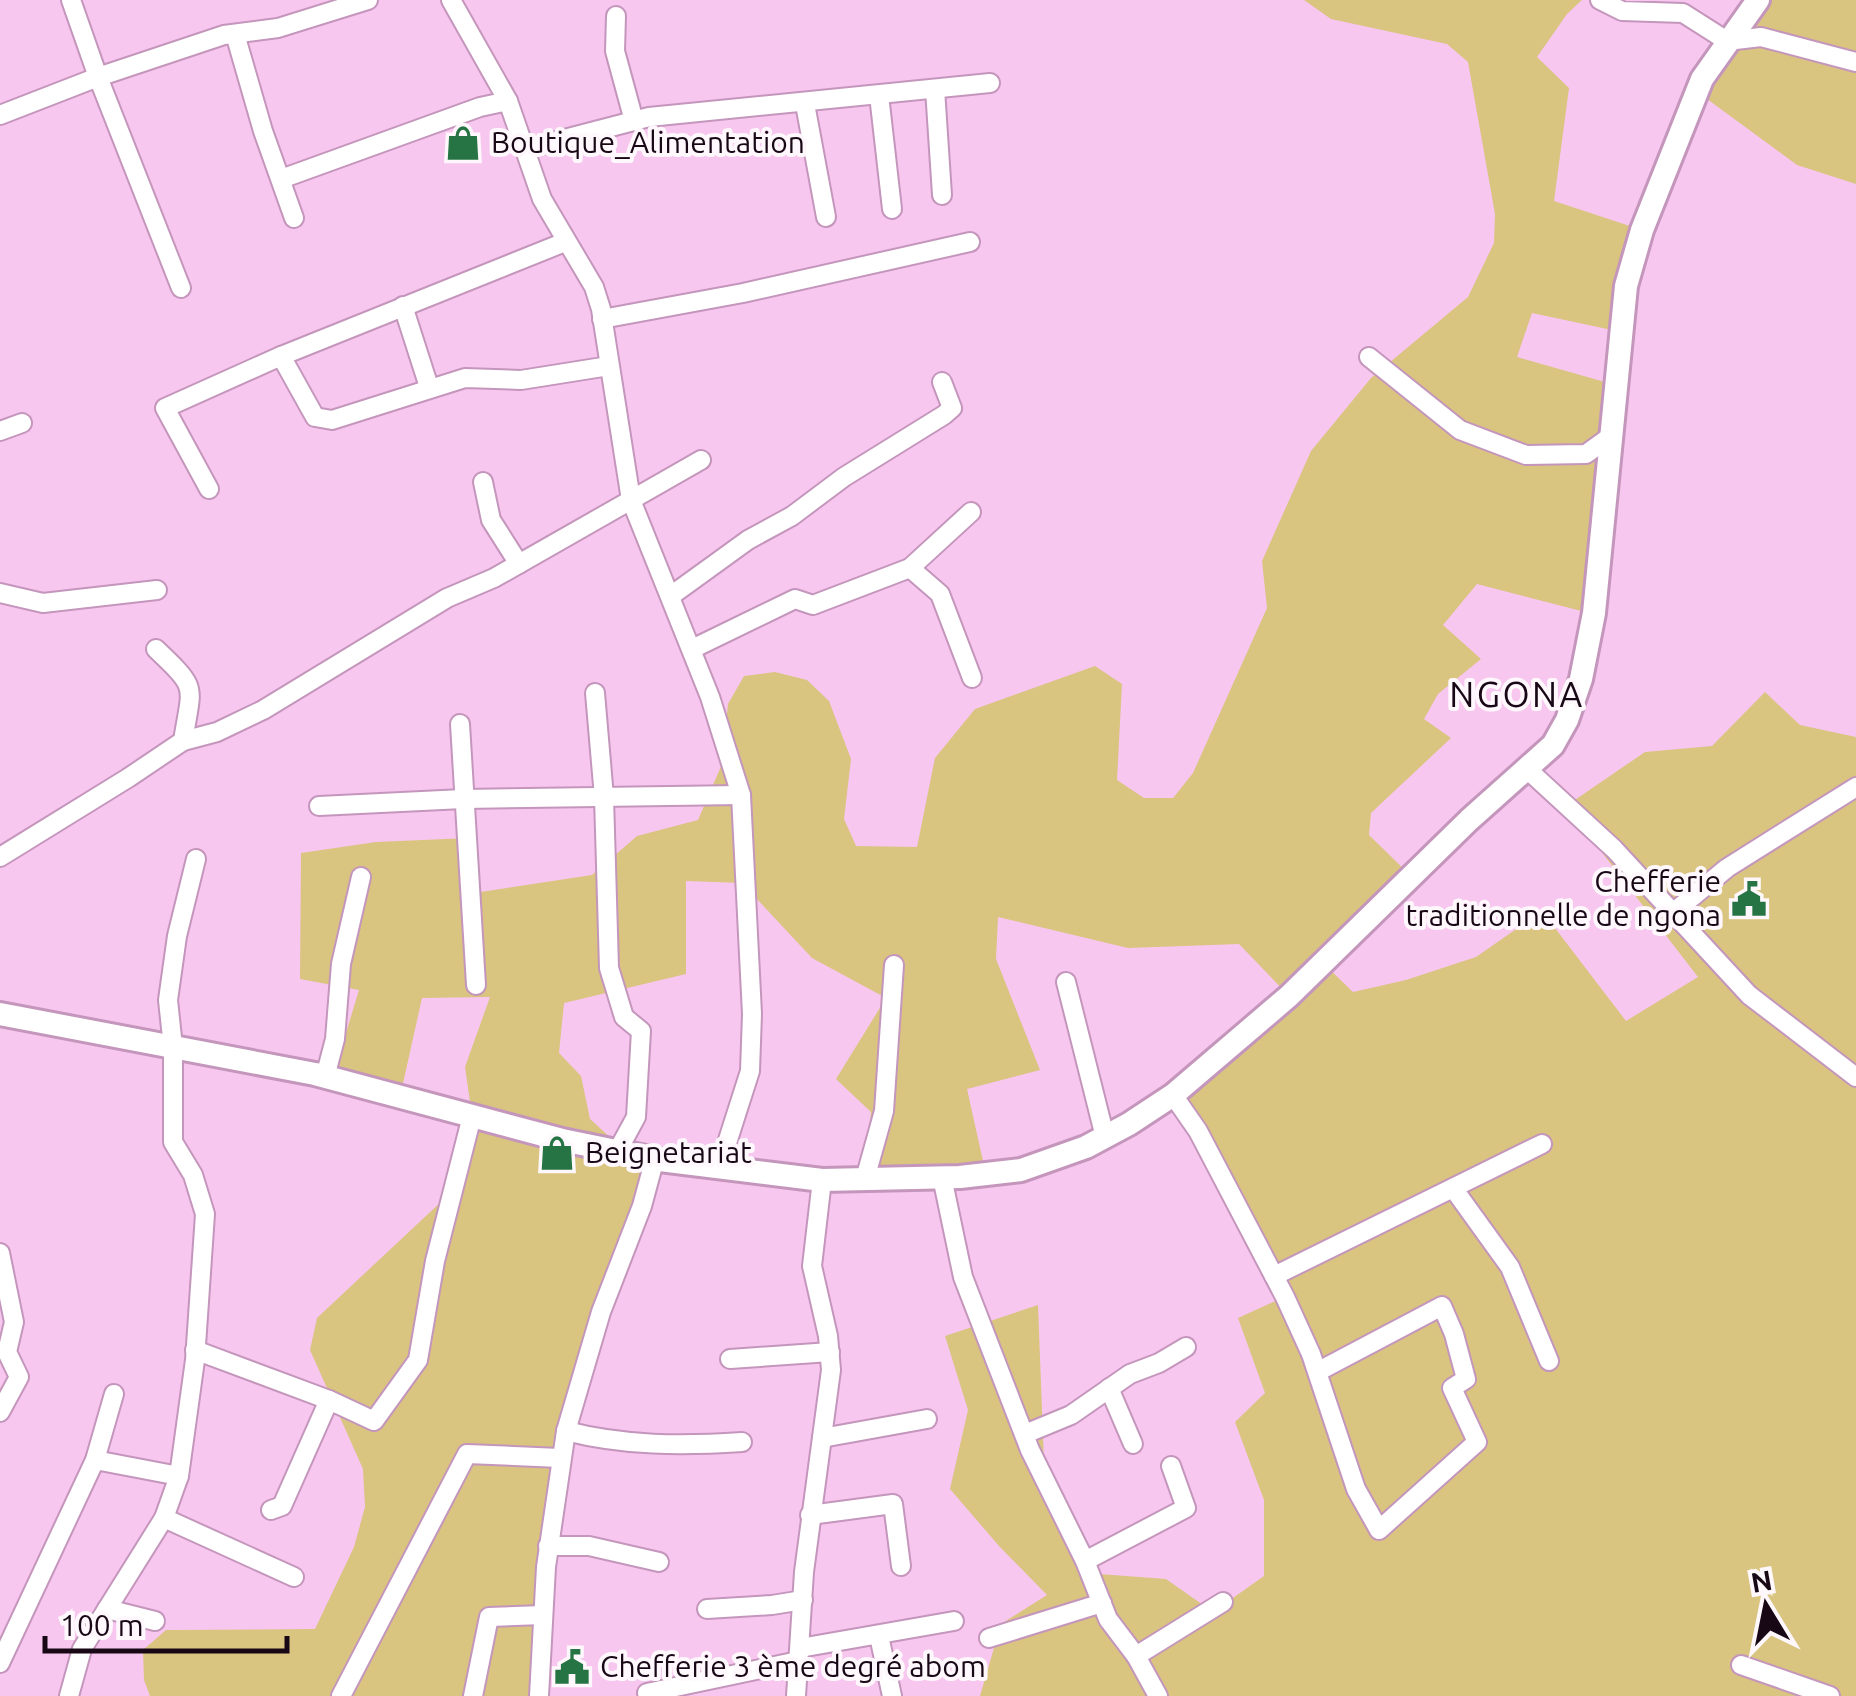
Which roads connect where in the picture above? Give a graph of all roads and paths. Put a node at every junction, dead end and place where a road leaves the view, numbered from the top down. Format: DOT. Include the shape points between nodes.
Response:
graph roads {
  1 [pos="71,0"];
  2 [pos="368,0"];
  3 [pos="451,0"];
  4 [pos="1600,0"];
  5 [pos="1758,0"];
  6 [pos="616,16"];
  7 [pos="236,34"];
  8 [pos="1727,41"];
  9 [pos="1856,62"];
  10 [pos="98,77"];
  11 [pos="990,83"];
  12 [pos="935,89"];
  13 [pos="879,95"];
  14 [pos="508,101"];
  15 [pos="805,104"];
  16 [pos="0,115"];
  17 [pos="634,121"];
  18 [pos="526,149"];
  19 [pos="280,180"];
  20 [pos="942,196"];
  21 [pos="892,209"];
  22 [pos="826,217"];
  23 [pos="294,218"];
  24 [pos="565,242"];
  25 [pos="970,242"];
  26 [pos="181,288"];
  27 [pos="403,306"];
  28 [pos="602,318"];
  29 [pos="281,356"];
  30 [pos="1369,357"];
  31 [pos="609,366"];
  32 [pos="942,382"];
  33 [pos="429,387"];
  34 [pos="22,423"];
  35 [pos="0,431"];
  36 [pos="1611,436"];
  37 [pos="700,460"];
  38 [pos="483,482"];
  39 [pos="209,489"];
  40 [pos="631,500"];
  41 [pos="971,512"];
  42 [pos="519,564"];
  43 [pos="910,568"];
  44 [pos="157,590"];
  45 [pos="0,593"];
  46 [pos="672,595"];
  47 [pos="156,649"];
  48 [pos="692,649"];
  49 [pos="972,678"];
  50 [pos="595,693"];
  51 [pos="460,724"];
  52 [pos="183,741"];
  53 [pos="1528,770"];
  54 [pos="1856,787"];
  55 [pos="741,795"];
  56 [pos="604,797"];
  57 [pos="463,799"];
  58 [pos="318,806"];
  59 [pos="0,857"];
  60 [pos="196,859"];
  61 [pos="361,877"];
  62 [pos="1673,913"];
  63 [pos="894,965"];
  64 [pos="1066,982"];
  65 [pos="476,984"];
  66 [pos="0,1014"];
  67 [pos="173,1047"];
  68 [pos="325,1077"];
  69 [pos="1856,1077"];
  70 [pos="1173,1095"];
  71 [pos="472,1116"];
  72 [pos="1105,1136"];
  73 [pos="1542,1144"];
  74 [pos="618,1150"];
  75 [pos="655,1158"];
  76 [pos="719,1168"];
  77 [pos="942,1177"];
  78 [pos="865,1179"];
  79 [pos="822,1180"];
  80 [pos="1453,1188"];
  81 [pos="0,1254"];
  82 [pos="1274,1276"];
  83 [pos="1186,1347"];
  84 [pos="195,1350"];
  85 [pos="830,1352"];
  86 [pos="730,1359"];
  87 [pos="1549,1361"];
  88 [pos="1318,1372"];
  89 [pos="1109,1388"];
  90 [pos="114,1394"];
  91 [pos="328,1400"];
  92 [pos="0,1412"];
  93 [pos="927,1419"];
  94 [pos="566,1431"];
  95 [pos="1025,1434"];
  96 [pos="822,1438"];
  97 [pos="742,1442"];
  98 [pos="1134,1444"];
  99 [pos="560,1458"];
  100 [pos="94,1460"];
  101 [pos="1172,1466"];
  102 [pos="179,1476"];
  103 [pos="271,1510"];
  104 [pos="810,1515"];
  105 [pos="164,1518"];
  106 [pos="548,1546"];
  107 [pos="1085,1561"];
  108 [pos="659,1562"];
  109 [pos="902,1566"];
  110 [pos="294,1576"];
  111 [pos="803,1600"];
  112 [pos="1223,1602"];
  113 [pos="1102,1604"];
  114 [pos="107,1608"];
  115 [pos="707,1608"];
  116 [pos="543,1615"];
  117 [pos="155,1621"];
  118 [pos="954,1621"];
  119 [pos="879,1636"];
  120 [pos="988,1638"];
  121 [pos="799,1654"];
  122 [pos="1136,1656"];
  123 [pos="0,1663"];
  124 [pos="1741,1665"];
  125 [pos="647,1693"];
  126 [pos="1821,1695"];
  127 [pos="69,1696"];
  128 [pos="341,1696"];
  129 [pos="473,1696"];
  130 [pos="539,1696"];
  131 [pos="796,1696"];
  132 [pos="892,1696"];
  133 [pos="1158,1696"];
  1 -- 10 [label="street"];
  2 -- 7 [label="street"];
  3 -- 14 [label="street"];
  4 -- 8 [label="street" via="1622,10 1683,13"];
  5 -- 8 [label="street"];
  6 -- 17 [label="street" via="615,51"];
  7 -- 10 [label="street"];
  7 -- 19 [label="street"];
  8 -- 9 [label="street" via="1761,37"];
  8 -- 36 [label="street" via="1702,80 1636,247 1620,328"];
  10 -- 16 [label="street"];
  10 -- 26 [label="street"];
  11 -- 12 [label="street"];
  12 -- 13 [label="street"];
  12 -- 20 [label="street"];
  13 -- 15 [label="street"];
  13 -- 21 [label="street"];
  14 -- 18 [label="street"];
  14 -- 19 [label="street"];
  15 -- 17 [label="street"];
  15 -- 22 [label="street"];
  17 -- 18 [label="street"];
  18 -- 24 [label="street"];
  19 -- 23 [label="street"];
  24 -- 27 [label="street"];
  24 -- 28 [label="street" via="594,287"];
  25 -- 28 [label="street"];
  27 -- 29 [label="street"];
  27 -- 33 [label="street"];
  28 -- 31 [label="street"];
  29 -- 33 [label="street" via="322,420"];
  29 -- 39 [label="street" via="166,408"];
  30 -- 36 [label="street" via="1460,430 1526,455 1586,454"];
  31 -- 33 [label="street"];
  31 -- 40 [label="street"];
  32 -- 46 [label="street" via="952,408 944,416"];
  34 -- 35 [label="street"];
  36 -- 53 [label="street" via="1599,580 1581,678 1567,720"];
  37 -- 40 [label="street"];
  38 -- 42 [label="street" via="490,520"];
  40 -- 42 [label="street"];
  40 -- 46 [label="street"];
  41 -- 43 [label="street"];
  42 -- 52 [label="street" via="447,598 263,710"];
  43 -- 48 [label="street" via="812,606 795,599"];
  43 -- 49 [label="street" via="940,594"];
  44 -- 45 [label="street" via="43,603"];
  46 -- 48 [label="street"];
  47 -- 52 [label="street" via="191,688"];
  48 -- 55 [label="street"];
  50 -- 56 [label="street"];
  51 -- 57 [label="street"];
  52 -- 59 [label="street"];
  53 -- 62 [label="street"];
  53 -- 70 [label="street" via="1289,996"];
  54 -- 62 [label="street" via="1727,868"];
  55 -- 56 [label="street"];
  55 -- 76 [label="street" via="750,1070"];
  56 -- 57 [label="street"];
  56 -- 74 [label="street" via="610,968 624,1017 641,1030 636,1117"];
  57 -- 58 [label="street"];
  57 -- 65 [label="street"];
  60 -- 67 [label="street" via="168,1000"];
  61 -- 68 [label="street"];
  62 -- 69 [label="street" via="1749,995"];
  63 -- 78 [label="street" via="884,1110"];
  64 -- 72 [label="street"];
  66 -- 67 [label="street"];
  67 -- 68 [label="street"];
  67 -- 84 [label="street" via="173,1142 205,1214"];
  68 -- 71 [label="street"];
  70 -- 72 [label="street"];
  70 -- 82 [label="street"];
  71 -- 74 [label="street"];
  71 -- 91 [label="street" via="434,1261 418,1360 374,1420"];
  72 -- 77 [label="street" via="1022,1170"];
  73 -- 80 [label="street"];
  74 -- 75 [label="street"];
  75 -- 76 [label="street"];
  75 -- 94 [label="street"];
  76 -- 79 [label="street"];
  77 -- 78 [label="street"];
  77 -- 95 [label="street" via="962,1278"];
  78 -- 79 [label="street"];
  79 -- 85 [label="street" via="812,1266"];
  80 -- 82 [label="street"];
  80 -- 87 [label="street" via="1510,1267"];
  81 -- 92 [label="street" via="14,1322 7,1352 19,1377"];
  82 -- 88 [label="street"];
  83 -- 89 [label="street"];
  84 -- 91 [label="street"];
  84 -- 102 [label="street"];
  85 -- 86 [label="street"];
  85 -- 96 [label="street"];
  88 -- 88 [label="street" via="1356,1489 1379,1530 1477,1442 1452,1388 1466,1379 1442,1306"];
  89 -- 95 [label="street" via="1071,1415"];
  89 -- 98 [label="street"];
  90 -- 100 [label="street"];
  91 -- 103 [label="street" via="282,1506"];
  93 -- 96 [label="street"];
  94 -- 97 [label="street" via="608,1442"];
  94 -- 99 [label="street"];
  95 -- 107 [label="street"];
  96 -- 104 [label="street"];
  99 -- 106 [label="street"];
  99 -- 128 [label="street" via="467,1454"];
  100 -- 102 [label="street"];
  100 -- 123 [label="street"];
  101 -- 107 [label="street" via="1186,1508"];
  102 -- 105 [label="street"];
  104 -- 109 [label="street" via="893,1504"];
  104 -- 111 [label="street"];
  105 -- 110 [label="street"];
  105 -- 114 [label="street"];
  106 -- 108 [label="street" via="589,1546"];
  106 -- 116 [label="street"];
  107 -- 113 [label="street"];
  111 -- 115 [label="street"];
  111 -- 121 [label="street"];
  112 -- 122 [label="street"];
  113 -- 120 [label="street"];
  113 -- 122 [label="street"];
  114 -- 117 [label="street"];
  114 -- 127 [label="street" via="82,1649"];
  116 -- 129 [label="street" via="489,1617"];
  116 -- 130 [label="street"];
  118 -- 119 [label="street"];
  119 -- 121 [label="street"];
  119 -- 132 [label="street"];
  121 -- 125 [label="street"];
  121 -- 131 [label="street"];
  122 -- 133 [label="street"];
  124 -- 126 [label="street"];
}
